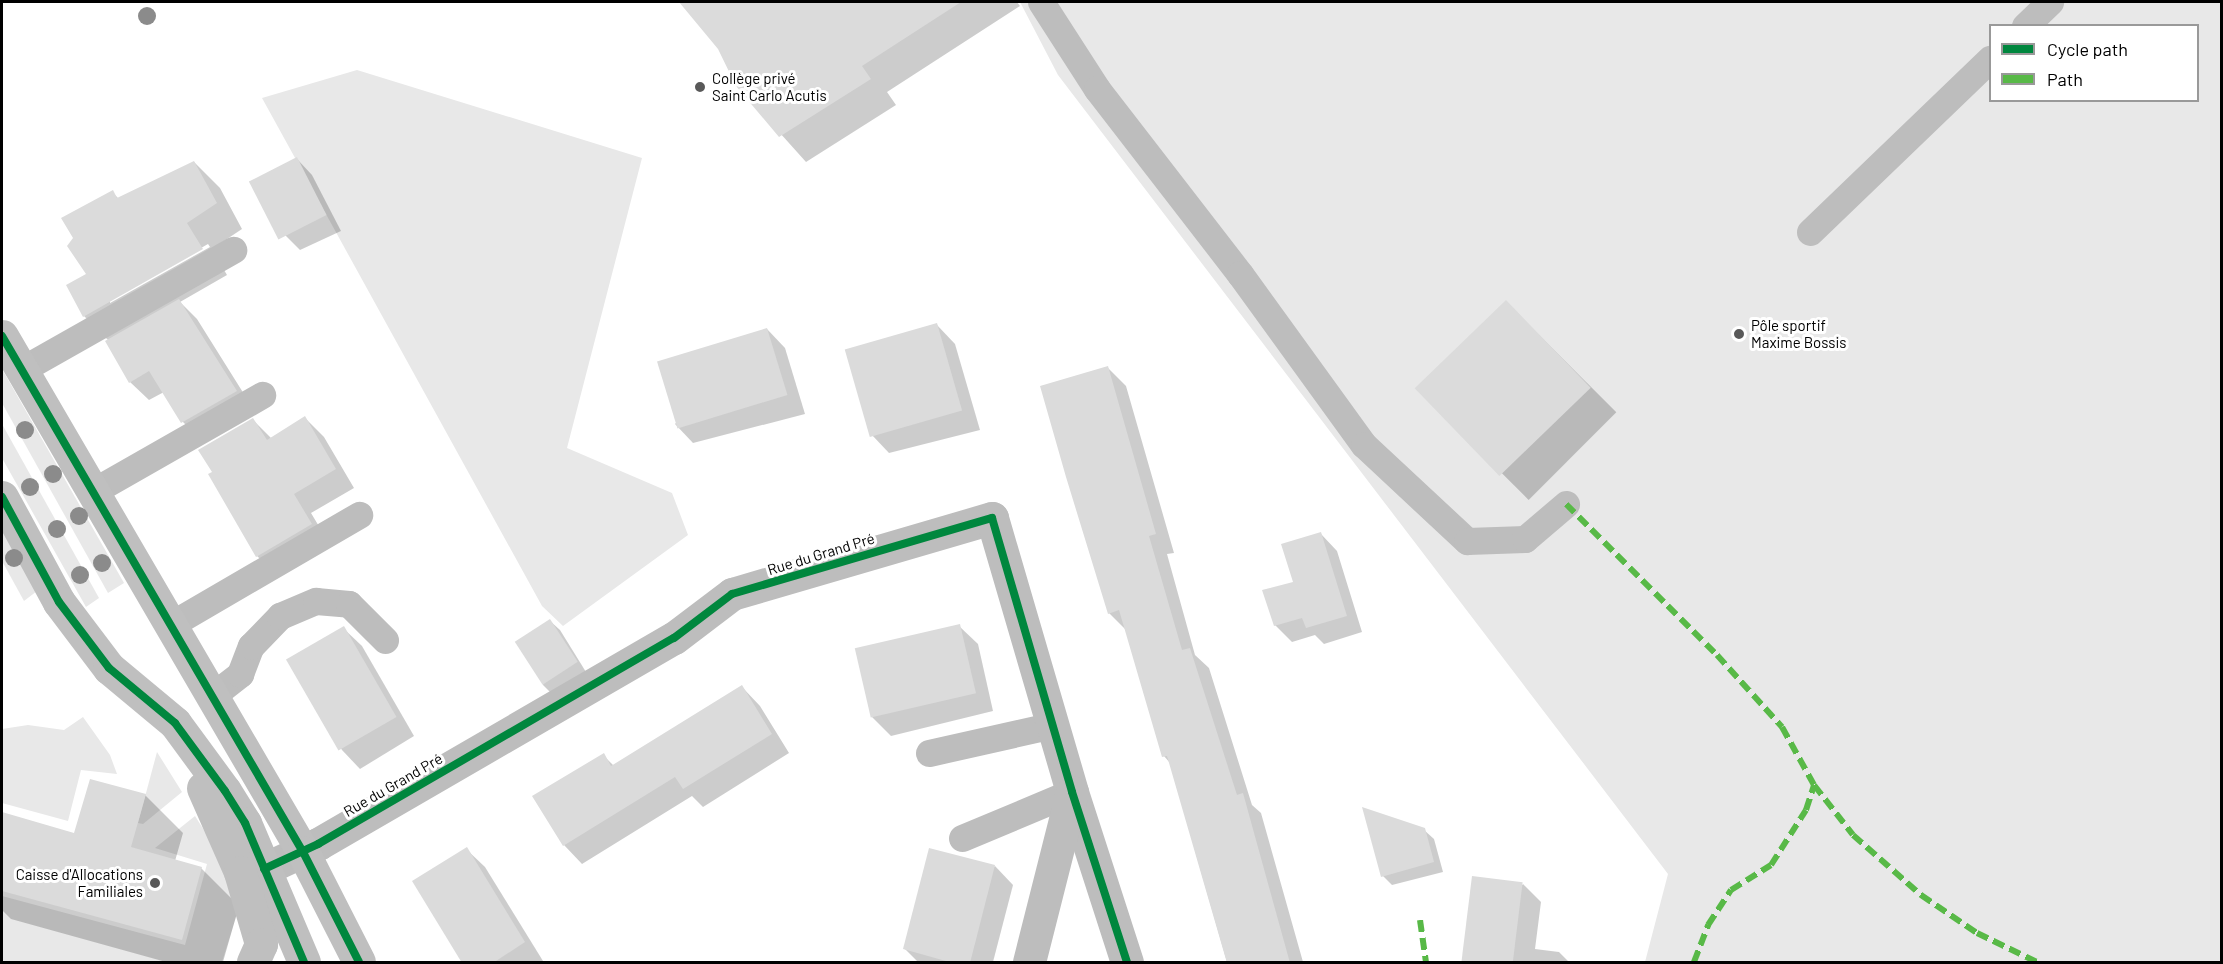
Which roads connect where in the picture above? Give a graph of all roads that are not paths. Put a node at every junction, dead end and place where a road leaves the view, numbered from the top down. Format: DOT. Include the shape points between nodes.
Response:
graph roads {
  1 [pos="1041,2"];
  2 [pos="2050,2"];
  3 [pos="2027,24"];
  4 [pos="1989,60"];
  5 [pos="1810,232"];
  6 [pos="233,250"];
  7 [pos="2,336"];
  8 [pos="21,370"];
  9 [pos="262,395"];
  10 [pos="92,492"];
  11 [pos="2,497"];
  12 [pos="1566,504"];
  13 [pos="359,515"];
  14 [pos="170,625"];
  15 [pos="385,640"];
  16 [pos="212,696"];
  17 [pos="175,723"];
  18 [pos="1053,725"];
  19 [pos="929,753"];
  20 [pos="1072,792"];
  21 [pos="962,838"];
  22 [pos="303,852"];
  23 [pos="264,869"];
  24 [pos="253,963"];
  25 [pos="304,963"];
  26 [pos="359,963"];
  27 [pos="1029,963"];
  28 [pos="1127,963"];
  1 -- 12 [label="lane" via="1097,89 1240,274 1364,445 1467,541 1525,539"];
  2 -- 3 [label="lane"];
  4 -- 5 [label="lane"];
  6 -- 8 [label="lane"];
  7 -- 8 [label="main road"];
  8 -- 10 [label="main road"];
  9 -- 10 [label="lane"];
  10 -- 14 [label="main road"];
  11 -- 17 [label="main road" via="59,602 109,668"];
  13 -- 14 [label="lane"];
  14 -- 16 [label="main road"];
  15 -- 16 [label="lane" via="349,604 316,601 280,616 251,646 240,674"];
  16 -- 22 [label="main road"];
  17 -- 23 [label="main road" via="240,815"];
  17 -- 24 [label="main road" via="240,872 261,944"];
  18 -- 19 [label="lane"];
  18 -- 20 [label="street, Rue du Grand Pré"];
  18 -- 22 [label="street, Rue du Grand Pré" via="992,518 732,594 674,638"];
  20 -- 21 [label="lane"];
  20 -- 27 [label="street, Rue du Grand Pré"];
  20 -- 28 [label="street, Rue du Grand Pré"];
  22 -- 23 [label="street, Rue du Grand Pré"];
  22 -- 26 [label="main road"];
  23 -- 25 [label="main road"];
}
